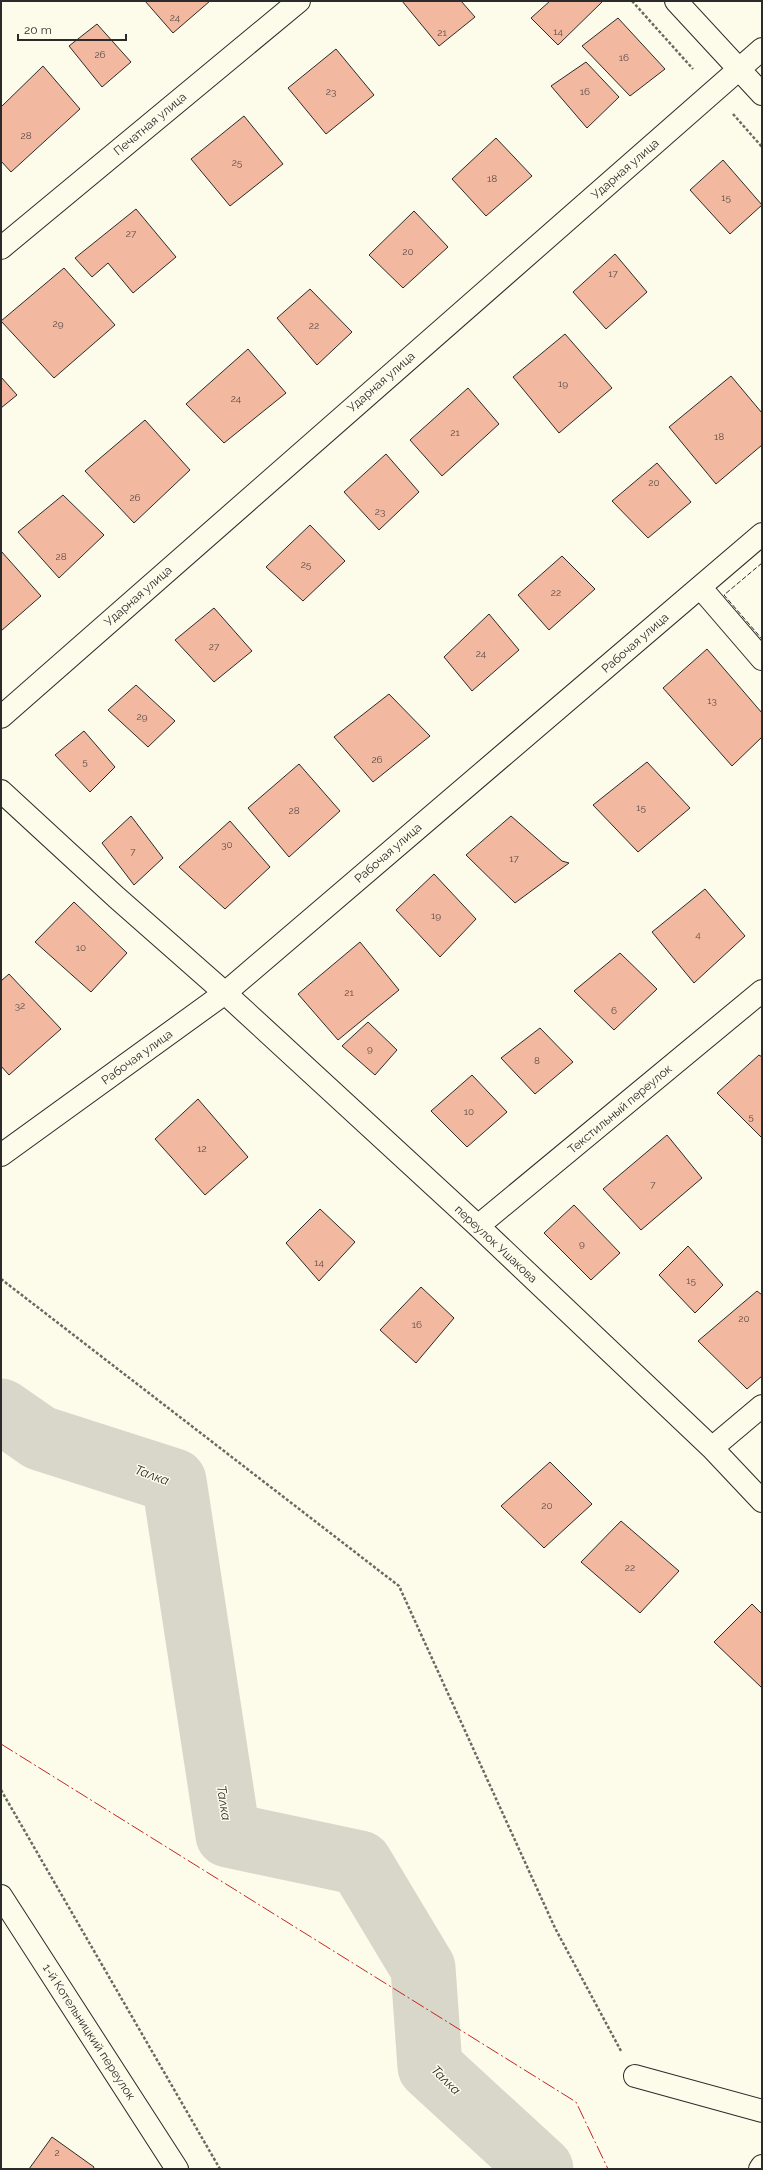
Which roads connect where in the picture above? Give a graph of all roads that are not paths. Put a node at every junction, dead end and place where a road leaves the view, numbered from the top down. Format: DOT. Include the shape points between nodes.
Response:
graph roads {
  1 [pos="299,1"];
  2 [pos="676,1"];
  3 [pos="762,49"];
  4 [pos="739,68"];
  5 [pos="762,94"];
  6 [pos="1,248"];
  7 [pos="762,534"];
  8 [pos="700,587"];
  9 [pos="762,659"];
  10 [pos="1,717"];
  11 [pos="1,791"];
  12 [pos="762,992"];
  13 [pos="226,993"];
  14 [pos="1,1155"];
  15 [pos="478,1226"];
  16 [pos="762,1406"];
  17 [pos="712,1448"];
  18 [pos="762,1500"];
  19 [pos="1,1896"];
  20 [pos="635,2076"];
  21 [pos="762,2111"];
  22 [pos="762,2166"];
  23 [pos="175,2168"];
  24 [pos="760,2169"];
  1 -- 6 [label="street, Печатная улица"];
  2 -- 4 [label="street"];
  3 -- 4 [label="street, Ударная улица"];
  4 -- 5 [label="street"];
  4 -- 10 [label="street, Ударная улица"];
  7 -- 8 [label="street, Рабочая улица"];
  8 -- 9 [label="street"];
  8 -- 13 [label="street, Рабочая улица"];
  11 -- 13 [label="street, переулок Ушакова" via="116,897"];
  12 -- 15 [label="street, Текстильный переулок"];
  13 -- 14 [label="street, Рабочая улица"];
  13 -- 15 [label="street, переулок Ушакова"];
  15 -- 17 [label="street, переулок Ушакова"];
  16 -- 17 [label="street"];
  17 -- 18 [label="street, переулок Ушакова"];
  19 -- 23 [label="street, 1-й Котельницкий переулок"];
  20 -- 21 [label="street"];
  22 -- 24 [label="street"];
}
